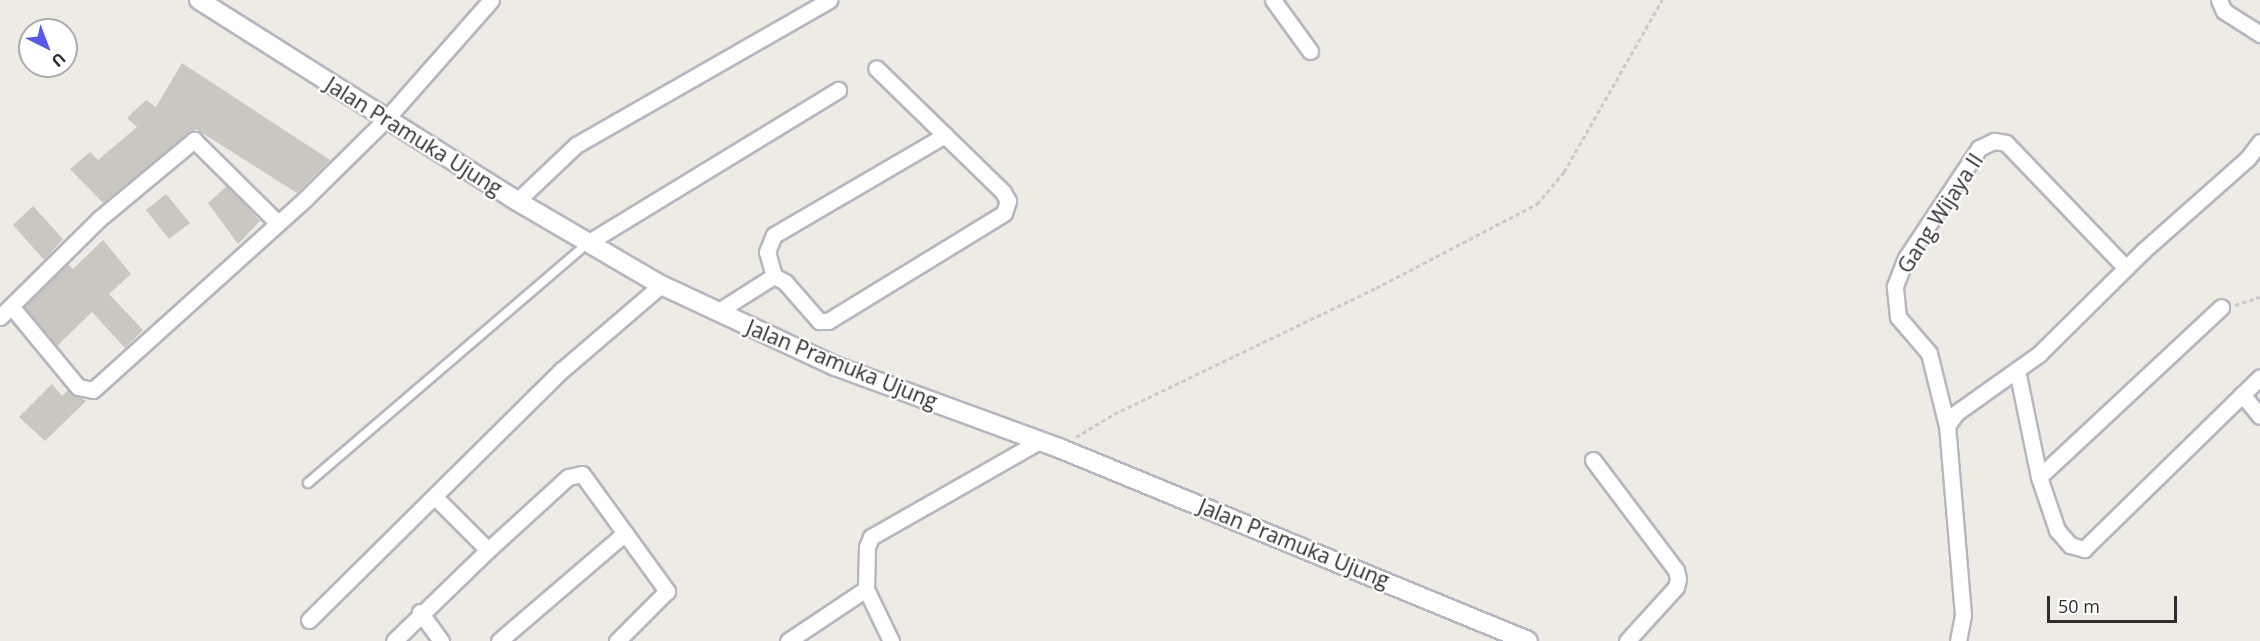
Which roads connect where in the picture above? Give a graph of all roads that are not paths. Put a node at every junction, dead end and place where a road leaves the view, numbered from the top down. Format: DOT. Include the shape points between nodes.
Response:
graph roads {
  1 [pos="199,0"];
  2 [pos="491,0"];
  3 [pos="829,0"];
  4 [pos="1273,0"];
  5 [pos="2219,0"];
  6 [pos="2260,34"];
  7 [pos="1310,51"];
  8 [pos="876,68"];
  9 [pos="838,90"];
  10 [pos="387,118"];
  11 [pos="945,135"];
  12 [pos="2260,142"];
  13 [pos="518,201"];
  14 [pos="276,222"];
  15 [pos="589,242"];
  16 [pos="2126,268"];
  17 [pos="774,276"];
  18 [pos="662,285"];
  19 [pos="2222,307"];
  20 [pos="6,312"];
  21 [pos="717,312"];
  22 [pos="2017,370"];
  23 [pos="2260,377"];
  24 [pos="2242,394"];
  25 [pos="2260,416"];
  26 [pos="1947,426"];
  27 [pos="1039,441"];
  28 [pos="1593,460"];
  29 [pos="2040,477"];
  30 [pos="308,483"];
  31 [pos="434,496"];
  32 [pos="625,533"];
  33 [pos="488,550"];
  34 [pos="866,589"];
  35 [pos="420,612"];
  36 [pos="309,620"];
  37 [pos="394,641"];
  38 [pos="441,641"];
  39 [pos="498,641"];
  40 [pos="617,641"];
  41 [pos="788,641"];
  42 [pos="891,641"];
  43 [pos="1528,641"];
  44 [pos="1627,641"];
  45 [pos="1958,641"];
  1 -- 10 [label="street, Jalan Pramuka Ujung"];
  2 -- 10 [label="street"];
  3 -- 13 [label="street" via="576,145"];
  4 -- 7 [label="street"];
  5 -- 6 [label="street" via="2224,10"];
  8 -- 11 [label="street"];
  9 -- 15 [label="street"];
  10 -- 13 [label="street, Jalan Pramuka Ujung"];
  10 -- 14 [label="street"];
  11 -- 17 [label="street" via="774,235 767,252"];
  11 -- 17 [label="street" via="1003,192 1008,201 1004,213 828,321 819,321 785,282"];
  12 -- 16 [label="street" via="2248,158"];
  13 -- 15 [label="street, Jalan Pramuka Ujung"];
  14 -- 20 [label="street" via="93,390 78,387"];
  14 -- 20 [label="street" via="194,140 99,219"];
  15 -- 18 [label="street, Jalan Pramuka Ujung"];
  15 -- 30 [label="lane"];
  16 -- 22 [label="street" via="2039,354"];
  16 -- 26 [label="street, Gang Wijaya II" via="2006,143 1994,141 1979,148 1906,258 1895,286 1898,317 1932,359"];
  17 -- 21 [label="street"];
  18 -- 21 [label="street, Jalan Pramuka Ujung"];
  18 -- 31 [label="street" via="562,370"];
  19 -- 29 [label="street"];
  21 -- 27 [label="street, Jalan Pramuka Ujung" via="835,366"];
  22 -- 26 [label="street" via="1956,413"];
  22 -- 29 [label="street"];
  23 -- 24 [label="street"];
  24 -- 25 [label="street"];
  24 -- 29 [label="street" via="2084,549 2070,545 2057,530"];
  26 -- 45 [label="street" via="1963,615"];
  27 -- 34 [label="street" via="871,537 867,547"];
  27 -- 43 [label="street, Jalan Pramuka Ujung"];
  28 -- 44 [label="street" via="1676,570 1678,579 1676,587"];
  31 -- 33 [label="street"];
  31 -- 36 [label="street"];
  32 -- 33 [label="street" via="582,474 575,473"];
  32 -- 39 [label="street"];
  32 -- 40 [label="street" via="667,591"];
  33 -- 35 [label="street"];
  34 -- 41 [label="street"];
  34 -- 42 [label="street"];
  35 -- 37 [label="street"];
  35 -- 38 [label="street"];
}
